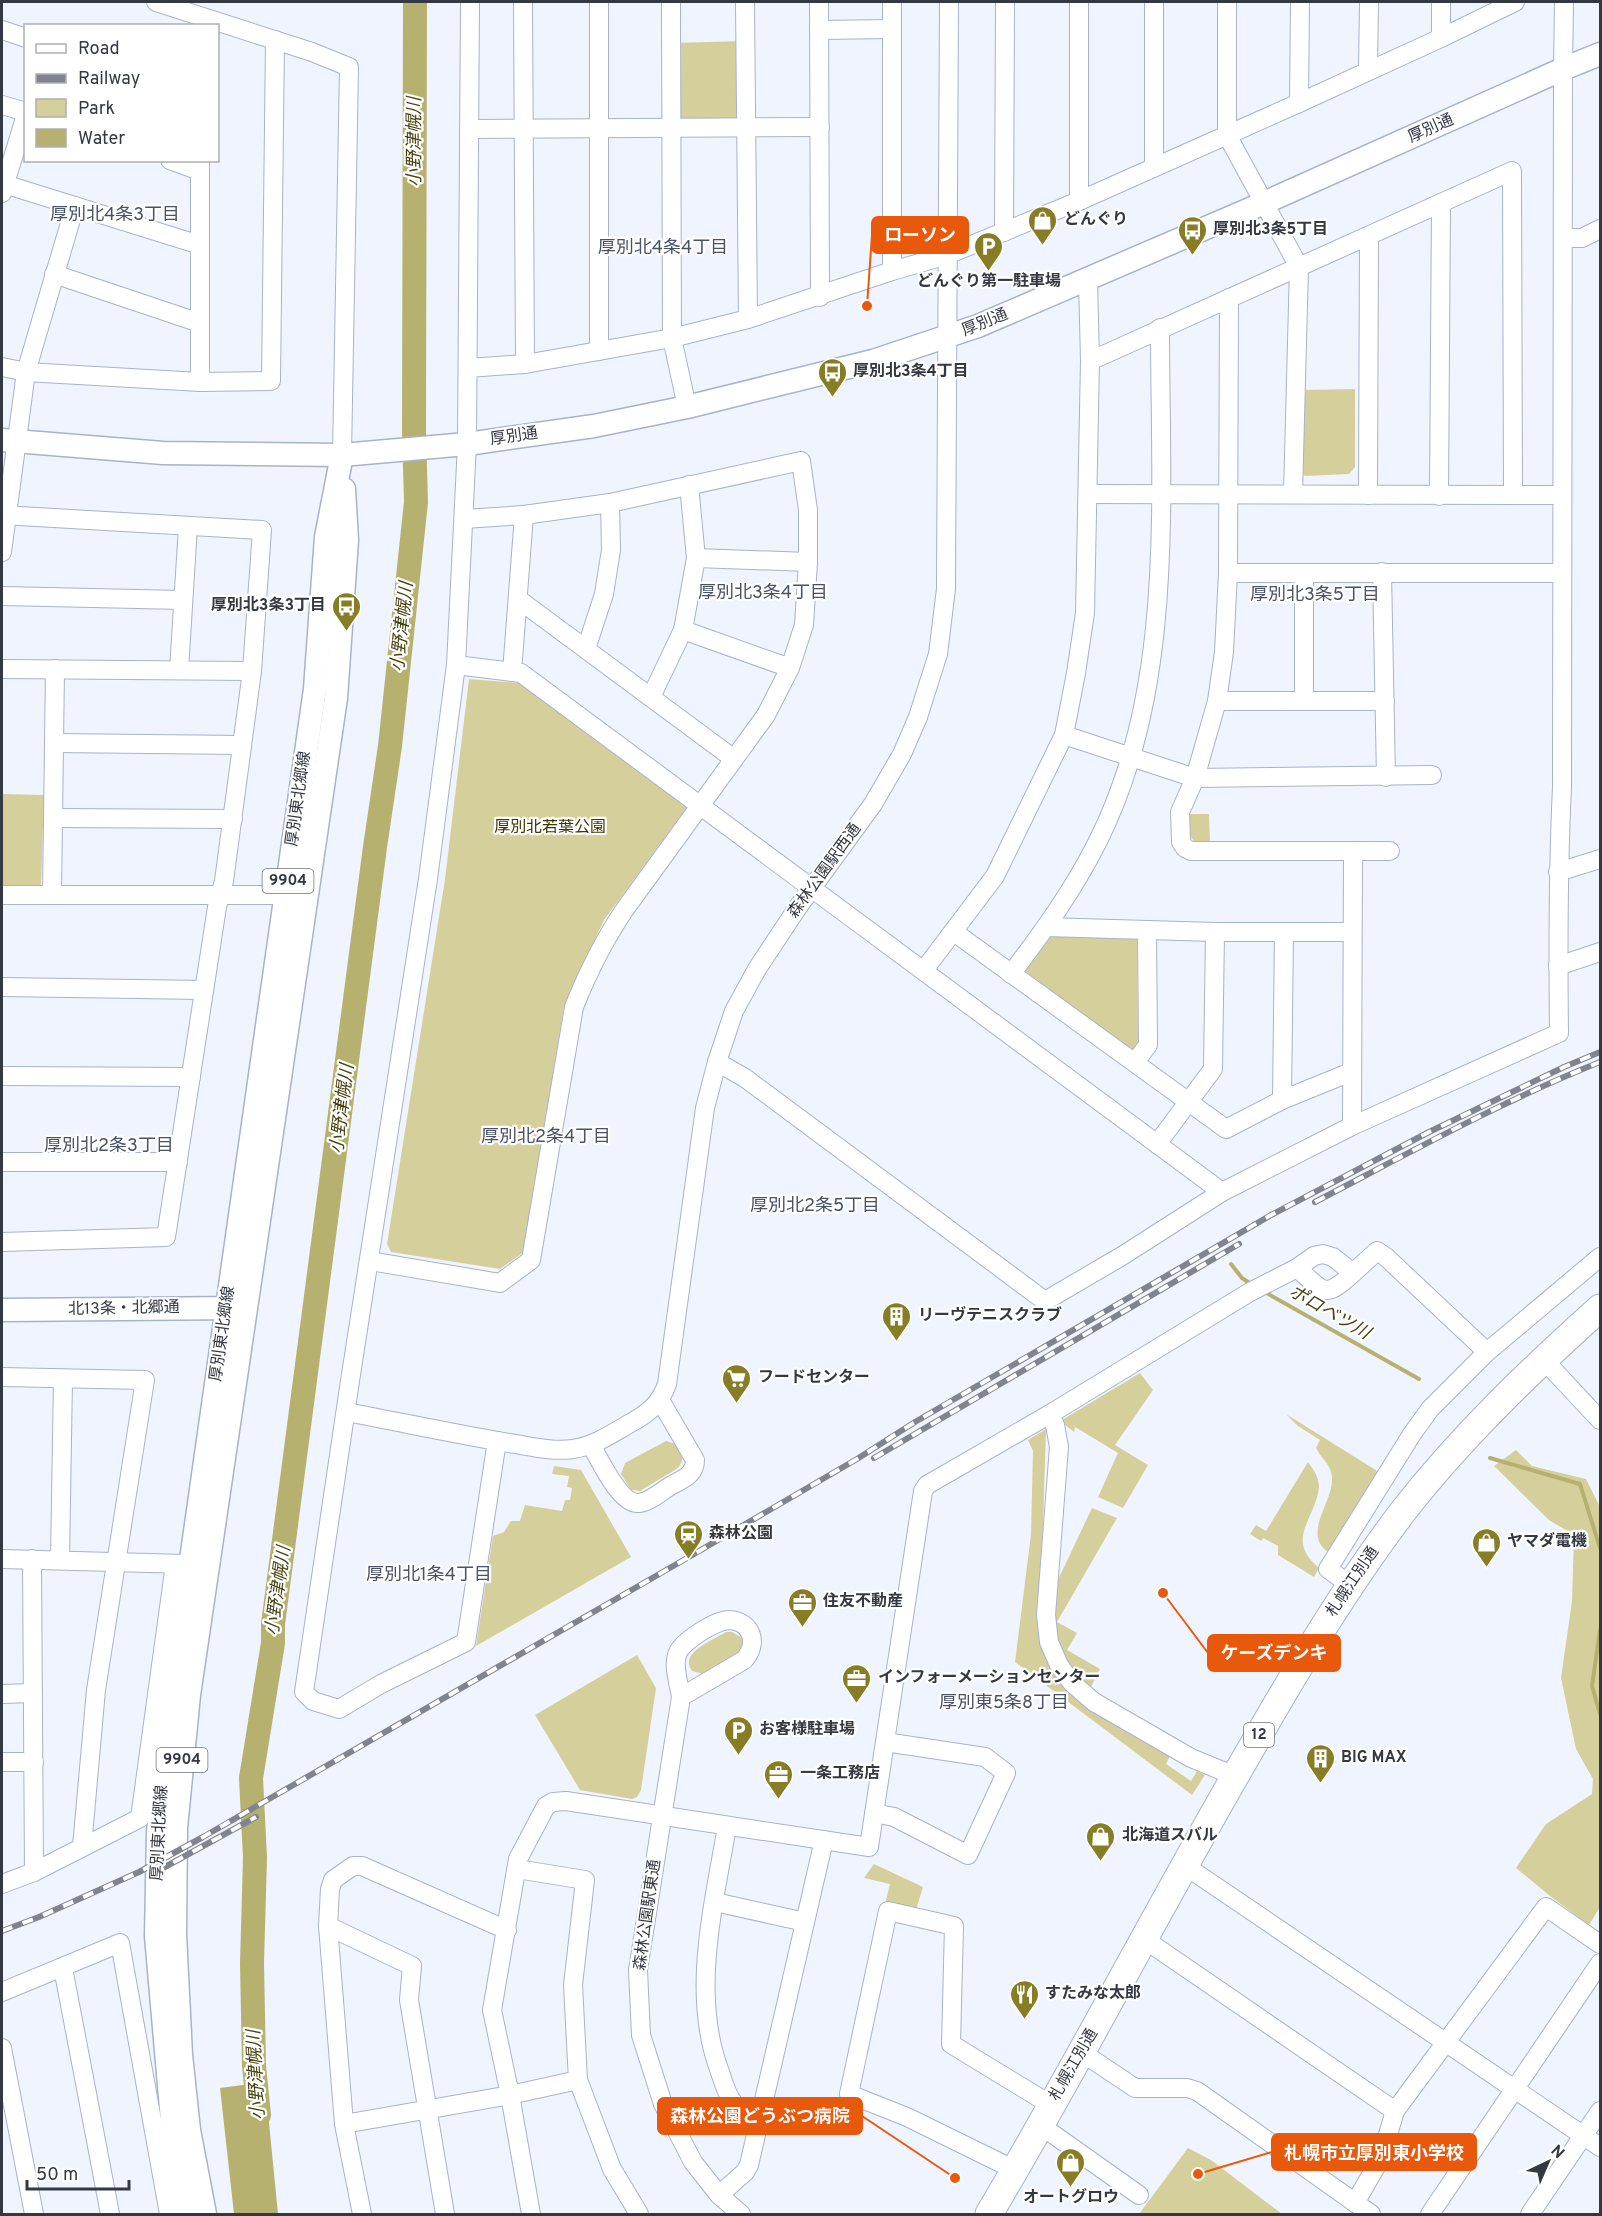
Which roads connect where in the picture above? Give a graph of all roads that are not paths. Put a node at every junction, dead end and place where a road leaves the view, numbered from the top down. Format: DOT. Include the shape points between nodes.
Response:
graph roads {
  1 [pos="156,2"];
  2 [pos="472,2"];
  3 [pos="523,2"];
  4 [pos="599,2"];
  5 [pos="671,2"];
  6 [pos="745,2"];
  7 [pos="819,2"];
  8 [pos="892,2"];
  9 [pos="949,2"];
  10 [pos="1005,2"];
  11 [pos="1079,2"];
  12 [pos="1154,2"];
  13 [pos="1227,2"];
  14 [pos="1300,2"];
  15 [pos="1369,2"];
  16 [pos="1441,2"];
  17 [pos="1515,2"];
  18 [pos="1564,2"];
  19 [pos="200,21"];
  20 [pos="219,26"];
  21 [pos="892,29"];
  22 [pos="2,30"];
  23 [pos="819,30"];
  24 [pos="24,37"];
  25 [pos="1441,38"];
  26 [pos="275,40"];
  27 [pos="1595,57"];
  28 [pos="1563,69"];
  29 [pos="1368,71"];
  30 [pos="1299,103"];
  31 [pos="2,105"];
  32 [pos="24,113"];
  33 [pos="24,121"];
  34 [pos="746,127"];
  35 [pos="820,127"];
  36 [pos="524,128"];
  37 [pos="599,128"];
  38 [pos="672,128"];
  39 [pos="469,129"];
  40 [pos="1227,135"];
  41 [pos="180,162"];
  42 [pos="200,166"];
  43 [pos="1154,166"];
  44 [pos="3,189"];
  45 [pos="1078,201"];
  46 [pos="1264,203"];
  47 [pos="1441,203"];
  48 [pos="75,206"];
  49 [pos="1600,229"];
  50 [pos="1004,232"];
  51 [pos="1369,236"];
  52 [pos="1563,238"];
  53 [pos="200,245"];
  54 [pos="947,255"];
  55 [pos="1299,267"];
  56 [pos="892,271"];
  57 [pos="54,274"];
  58 [pos="1088,280"];
  59 [pos="820,297"];
  60 [pos="1229,298"];
  61 [pos="748,319"];
  62 [pos="200,323"];
  63 [pos="1160,328"];
  64 [pos="672,338"];
  65 [pos="946,338"];
  66 [pos="599,351"];
  67 [pos="1090,361"];
  68 [pos="525,364"];
  69 [pos="2,367"];
  70 [pos="468,368"];
  71 [pos="26,372"];
  72 [pos="200,382"];
  73 [pos="687,408"];
  74 [pos="8,441"];
  75 [pos="467,444"];
  76 [pos="342,455"];
  77 [pos="689,485"];
  78 [pos="1088,494"];
  79 [pos="1160,494"];
  80 [pos="1293,494"];
  81 [pos="1229,495"];
  82 [pos="1368,495"];
  83 [pos="1512,495"];
  84 [pos="1562,495"];
  85 [pos="1439,496"];
  86 [pos="610,502"];
  87 [pos="4,515"];
  88 [pos="524,515"];
  89 [pos="464,519"];
  90 [pos="188,526"];
  91 [pos="2,552"];
  92 [pos="696,558"];
  93 [pos="808,562"];
  94 [pos="1228,573"];
  95 [pos="1304,573"];
  96 [pos="1382,573"];
  97 [pos="1562,573"];
  98 [pos="2,596"];
  99 [pos="518,599"];
  100 [pos="183,600"];
  101 [pos="683,630"];
  102 [pos="586,650"];
  103 [pos="456,665"];
  104 [pos="790,668"];
  105 [pos="2,669"];
  106 [pos="55,669"];
  107 [pos="179,670"];
  108 [pos="252,671"];
  109 [pos="512,672"];
  110 [pos="651,697"];
  111 [pos="1217,701"];
  112 [pos="1304,701"];
  113 [pos="1385,701"];
  114 [pos="1064,735"];
  115 [pos="54,743"];
  116 [pos="242,745"];
  117 [pos="1130,755"];
  118 [pos="734,759"];
  119 [pos="1432,775"];
  120 [pos="1386,777"];
  121 [pos="1195,778"];
  122 [pos="700,805"];
  123 [pos="53,818"];
  124 [pos="233,819"];
  125 [pos="1353,851"];
  126 [pos="1390,851"];
  127 [pos="1600,859"];
  128 [pos="1558,872"];
  129 [pos="812,887"];
  130 [pos="220,894"];
  131 [pos="2,895"];
  132 [pos="52,895"];
  133 [pos="296,895"];
  134 [pos="1046,927"];
  135 [pos="1147,930"];
  136 [pos="954,932"];
  137 [pos="1215,932"];
  138 [pos="1284,932"];
  139 [pos="1352,932"];
  140 [pos="1600,952"];
  141 [pos="1558,966"];
  142 [pos="924,970"];
  143 [pos="1011,974"];
  144 [pos="2,987"];
  145 [pos="204,990"];
  146 [pos="717,1062"];
  147 [pos="1135,1062"];
  148 [pos="1352,1072"];
  149 [pos="2,1076"];
  150 [pos="191,1077"];
  151 [pos="1282,1100"];
  152 [pos="1189,1101"];
  153 [pos="1352,1126"];
  154 [pos="1157,1144"];
  155 [pos="2,1162"];
  156 [pos="178,1162"];
  157 [pos="1222,1192"];
  158 [pos="2,1242"];
  159 [pos="1600,1257"];
  160 [pos="370,1261"];
  161 [pos="1297,1268"];
  162 [pos="1353,1273"];
  163 [pos="236,1308"];
  164 [pos="1600,1308"];
  165 [pos="2,1310"];
  166 [pos="1487,1352"];
  167 [pos="1543,1359"];
  168 [pos="2,1377"];
  169 [pos="63,1379"];
  170 [pos="660,1400"];
  171 [pos="346,1412"];
  172 [pos="1050,1414"];
  173 [pos="1600,1420"];
  174 [pos="497,1441"];
  175 [pos="591,1445"];
  176 [pos="2,1559"];
  177 [pos="32,1559"];
  178 [pos="60,1559"];
  179 [pos="115,1562"];
  180 [pos="183,1564"];
  181 [pos="1350,1585"];
  182 [pos="33,1693"];
  183 [pos="2,1694"];
  184 [pos="681,1697"];
  185 [pos="885,1742"];
  186 [pos="2,1762"];
  187 [pos="33,1762"];
  188 [pos="1235,1776"];
  189 [pos="874,1813"];
  190 [pos="663,1815"];
  191 [pos="727,1826"];
  192 [pos="824,1840"];
  193 [pos="82,1847"];
  194 [pos="1184,1865"];
  195 [pos="517,1869"];
  196 [pos="34,1872"];
  197 [pos="2,1884"];
  198 [pos="715,1902"];
  199 [pos="805,1922"];
  200 [pos="328,1926"];
  201 [pos="507,1930"];
  202 [pos="1144,1939"];
  203 [pos="1600,1944"];
  204 [pos="1600,1963"];
  205 [pos="63,1968"];
  206 [pos="2,1992"];
  207 [pos="1446,2042"];
  208 [pos="2,2048"];
  209 [pos="1081,2052"];
  210 [pos="578,2080"];
  211 [pos="1515,2089"];
  212 [pos="510,2095"];
  213 [pos="426,2109"];
  214 [pos="1395,2111"];
  215 [pos="1600,2111"];
  216 [pos="1046,2115"];
  217 [pos="760,2117"];
  218 [pos="344,2124"];
  219 [pos="1584,2136"];
  220 [pos="1600,2147"];
  221 [pos="1015,2170"];
  222 [pos="719,2195"];
  223 [pos="1139,2195"];
  224 [pos="1355,2203"];
  225 [pos="735,2213"];
  226 [pos="34,2214"];
  227 [pos="110,2214"];
  228 [pos="169,2214"];
  229 [pos="185,2214"];
  230 [pos="205,2214"];
  231 [pos="362,2214"];
  232 [pos="445,2214"];
  233 [pos="531,2214"];
  234 [pos="639,2214"];
  235 [pos="989,2214"];
  236 [pos="1371,2214"];
  237 [pos="1430,2214"];
  238 [pos="1530,2214"];
  1 -- 19 [label="street"];
  2 -- 39 [label="street"];
  3 -- 36 [label="street"];
  4 -- 37 [label="street"];
  5 -- 38 [label="street"];
  6 -- 34 [label="street"];
  7 -- 23 [label="street"];
  8 -- 21 [label="street"];
  9 -- 54 [label="street, 森林公園駅西通"];
  10 -- 50 [label="street"];
  11 -- 45 [label="street"];
  12 -- 43 [label="street"];
  13 -- 40 [label="street"];
  14 -- 30 [label="street"];
  15 -- 29 [label="street"];
  16 -- 25 [label="street"];
  17 -- 25 [label="street"];
  18 -- 28 [label="street"];
  20 -- 26 [label="street"];
  21 -- 23 [label="street"];
  21 -- 56 [label="street"];
  22 -- 24 [label="street"];
  23 -- 35 [label="street"];
  25 -- 29 [label="street"];
  26 -- 72 [label="street" via="271,381"];
  26 -- 76 [label="street" via="349,67"];
  27 -- 28 [label="main road, 厚別通"];
  28 -- 46 [label="main road, 厚別通"];
  28 -- 52 [label="street"];
  29 -- 30 [label="street"];
  30 -- 40 [label="street"];
  31 -- 32 [label="street"];
  33 -- 44 [label="street"];
  34 -- 35 [label="street"];
  34 -- 38 [label="street"];
  34 -- 61 [label="street"];
  35 -- 59 [label="street"];
  36 -- 37 [label="street"];
  36 -- 39 [label="street"];
  36 -- 68 [label="street"];
  37 -- 38 [label="street"];
  37 -- 66 [label="street"];
  38 -- 64 [label="street"];
  39 -- 70 [label="street"];
  40 -- 43 [label="street"];
  40 -- 46 [label="street"];
  41 -- 42 [label="street"];
  42 -- 53 [label="street"];
  43 -- 45 [label="street"];
  44 -- 48 [label="street"];
  45 -- 50 [label="street"];
  46 -- 55 [label="street"];
  46 -- 58 [label="main road, 厚別通"];
  47 -- 51 [label="street"];
  47 -- 83 [label="street" via="1512,171"];
  47 -- 85 [label="street"];
  48 -- 53 [label="street"];
  48 -- 57 [label="street"];
  49 -- 52 [label="street" via="1582,238"];
  50 -- 54 [label="street"];
  51 -- 55 [label="street"];
  51 -- 82 [label="street"];
  52 -- 84 [label="street"];
  53 -- 62 [label="street"];
  54 -- 56 [label="street"];
  54 -- 65 [label="street, 森林公園駅西通"];
  55 -- 60 [label="street"];
  55 -- 80 [label="street"];
  56 -- 59 [label="street"];
  57 -- 62 [label="street"];
  57 -- 71 [label="street"];
  58 -- 65 [label="main road, 厚別通"];
  58 -- 67 [label="street"];
  59 -- 61 [label="street"];
  60 -- 63 [label="street"];
  60 -- 81 [label="street"];
  61 -- 64 [label="street"];
  62 -- 72 [label="street"];
  63 -- 67 [label="street"];
  63 -- 79 [label="street"];
  64 -- 66 [label="street"];
  64 -- 73 [label="street"];
  65 -- 73 [label="main road, 厚別通" via="873,362"];
  65 -- 129 [label="street, 森林公園駅西通" via="946,589 938,654 902,754 873,804"];
  66 -- 68 [label="street"];
  67 -- 78 [label="street"];
  68 -- 70 [label="street"];
  69 -- 71 [label="street"];
  70 -- 75 [label="street"];
  71 -- 72 [label="street"];
  71 -- 74 [label="street"];
  73 -- 75 [label="main road, 厚別通"];
  74 -- 76 [label="main road" via="163,453"];
  74 -- 87 [label="street"];
  75 -- 76 [label="main road, 厚別通"];
  75 -- 89 [label="street"];
  76 -- 133 [label="main road, 厚別東北郷線 / 9904" via="347,540 336,698"];
  77 -- 86 [label="street"];
  77 -- 92 [label="street"];
  77 -- 93 [label="street" via="801,461 808,510"];
  78 -- 79 [label="street"];
  78 -- 114 [label="street" via="1085,613"];
  79 -- 81 [label="street"];
  79 -- 117 [label="street" via="1154,634 1145,695"];
  80 -- 81 [label="street"];
  80 -- 82 [label="street"];
  81 -- 94 [label="street"];
  82 -- 85 [label="street"];
  83 -- 84 [label="street"];
  83 -- 85 [label="street"];
  84 -- 97 [label="street"];
  86 -- 88 [label="street"];
  86 -- 102 [label="street" via="611,550 606,583"];
  87 -- 90 [label="street"];
  87 -- 91 [label="street"];
  88 -- 89 [label="street"];
  88 -- 99 [label="street"];
  89 -- 103 [label="street"];
  90 -- 100 [label="street"];
  90 -- 108 [label="street" via="262,530"];
  92 -- 93 [label="street"];
  92 -- 101 [label="street"];
  93 -- 104 [label="street" via="804,624"];
  94 -- 95 [label="street"];
  94 -- 111 [label="street"];
  95 -- 96 [label="street"];
  95 -- 112 [label="street"];
  96 -- 97 [label="street"];
  96 -- 113 [label="street"];
  97 -- 128 [label="street"];
  98 -- 100 [label="street"];
  99 -- 102 [label="street"];
  99 -- 109 [label="street"];
  100 -- 107 [label="street"];
  101 -- 104 [label="street"];
  101 -- 110 [label="street"];
  102 -- 110 [label="street"];
  103 -- 109 [label="street"];
  103 -- 160 [label="street"];
  104 -- 118 [label="street" via="766,715"];
  105 -- 106 [label="street"];
  106 -- 107 [label="street"];
  106 -- 115 [label="street"];
  107 -- 108 [label="street"];
  108 -- 116 [label="street"];
  109 -- 122 [label="street" via="521,673"];
  110 -- 118 [label="street"];
  111 -- 112 [label="street"];
  111 -- 121 [label="street"];
  112 -- 113 [label="street"];
  113 -- 120 [label="street"];
  114 -- 117 [label="street"];
  114 -- 136 [label="street" via="995,876"];
  115 -- 116 [label="street"];
  115 -- 123 [label="street"];
  116 -- 124 [label="street"];
  117 -- 121 [label="street"];
  117 -- 134 [label="street" via="1098,841"];
  118 -- 122 [label="street"];
  119 -- 120 [label="street"];
  120 -- 121 [label="street"];
  121 -- 125 [label="street" via="1180,812 1181,842 1187,850"];
  122 -- 129 [label="street"];
  122 -- 160 [label="street" via="608,935 574,1007 531,1260 500,1283"];
  123 -- 124 [label="street"];
  123 -- 132 [label="street"];
  124 -- 130 [label="street"];
  125 -- 126 [label="street"];
  125 -- 139 [label="street"];
  127 -- 128 [label="street"];
  128 -- 141 [label="street"];
  129 -- 142 [label="street"];
  129 -- 146 [label="street, 森林公園駅西通" via="734,1011"];
  130 -- 132 [label="street"];
  130 -- 133 [label="street"];
  130 -- 145 [label="street"];
  131 -- 132 [label="street"];
  133 -- 163 [label="main road, 厚別東北郷線 / 9904"];
  134 -- 135 [label="street"];
  134 -- 143 [label="street"];
  135 -- 137 [label="street"];
  135 -- 147 [label="street" via="1148,1045"];
  136 -- 142 [label="street"];
  136 -- 143 [label="street"];
  137 -- 138 [label="street"];
  137 -- 152 [label="street" via="1213,1069"];
  138 -- 139 [label="street"];
  138 -- 151 [label="street"];
  139 -- 148 [label="street"];
  140 -- 141 [label="street"];
  141 -- 153 [label="street" via="1559,1033"];
  142 -- 154 [label="street"];
  143 -- 147 [label="street"];
  144 -- 145 [label="street"];
  145 -- 150 [label="street"];
  146 -- 157 [label="street" via="745,1078 1045,1301"];
  146 -- 170 [label="street, 森林公園駅西通" via="705,1108 667,1384"];
  147 -- 152 [label="street"];
  148 -- 151 [label="street"];
  148 -- 153 [label="street"];
  149 -- 150 [label="street"];
  150 -- 156 [label="street"];
  151 -- 152 [label="street" via="1226,1129"];
  152 -- 154 [label="street"];
  153 -- 157 [label="street"];
  154 -- 157 [label="street"];
  155 -- 156 [label="street"];
  156 -- 158 [label="street" via="166,1237"];
  159 -- 166 [label="street"];
  160 -- 171 [label="street"];
  161 -- 162 [label="street" via="1323,1254"];
  161 -- 162 [label="street" via="1329,1292"];
  161 -- 172 [label="street"];
  162 -- 166 [label="street" via="1377,1251"];
  163 -- 165 [label="main road, 北13条・北郷通"];
  163 -- 180 [label="main road, 厚別東北郷線 / 9904"];
  163 -- 230 [label="main road, 厚別東北郷線 / 9904" via="176,1828 175,1934 181,2055 189,2130"];
  164 -- 167 [label="highway, 札幌江別通 / 12"];
  166 -- 181 [label="street" via="1430,1409 1328,1569"];
  167 -- 173 [label="street"];
  167 -- 181 [label="highway, 札幌江別通 / 12" via="1445,1461"];
  168 -- 169 [label="street"];
  169 -- 178 [label="street"];
  169 -- 179 [label="street" via="145,1380"];
  170 -- 175 [label="street" via="646,1414"];
  170 -- 175 [label="street" via="695,1460 687,1477 643,1502 630,1502 620,1494"];
  171 -- 174 [label="street"];
  171 -- 174 [label="street" via="304,1692 313,1701 339,1708 466,1642"];
  172 -- 185 [label="street" via="927,1485 923,1491"];
  172 -- 188 [label="street" via="1059,1447 1046,1615 1049,1642 1059,1665 1094,1702 1191,1758"];
  174 -- 175 [label="street" via="561,1450"];
  176 -- 177 [label="street"];
  177 -- 178 [label="street"];
  177 -- 182 [label="street"];
  178 -- 179 [label="street"];
  179 -- 180 [label="street"];
  179 -- 193 [label="street" via="96,1690"];
  180 -- 193 [label="street" via="140,1818"];
  180 -- 229 [label="main road, 厚別東北郷線 / 9904" via="158,1832 156,1936 174,2143"];
  181 -- 188 [label="highway, 札幌江別通 / 12"];
  182 -- 183 [label="street"];
  182 -- 187 [label="street"];
  184 -- 184 [label="street, 森林公園駅東通" via="676,1663 680,1647 721,1621 743,1624 752,1637 750,1654"];
  184 -- 190 [label="street, 森林公園駅東通"];
  185 -- 189 [label="street"];
  185 -- 189 [label="street" via="985,1757 1006,1773 968,1855 894,1817"];
  186 -- 187 [label="street"];
  187 -- 196 [label="street"];
  188 -- 194 [label="highway, 札幌江別通 / 12"];
  189 -- 192 [label="street" via="869,1847"];
  190 -- 191 [label="street"];
  190 -- 195 [label="street" via="553,1802 546,1806 530,1835"];
  190 -- 222 [label="street, 森林公園駅東通" via="638,1970 641,2035 663,2104 693,2162"];
  191 -- 192 [label="street"];
  191 -- 198 [label="street"];
  192 -- 199 [label="street"];
  193 -- 196 [label="street"];
  194 -- 202 [label="highway, 札幌江別通 / 12"];
  194 -- 207 [label="street"];
  195 -- 201 [label="street"];
  195 -- 210 [label="street" via="585,1880 573,1985"];
  196 -- 197 [label="street"];
  198 -- 199 [label="street"];
  198 -- 217 [label="street" via="705,1982 709,2035 733,2103"];
  199 -- 217 [label="street"];
  200 -- 201 [label="street" via="333,1880 353,1866 362,1866"];
  200 -- 213 [label="street" via="411,1966 409,2000"];
  200 -- 218 [label="street"];
  201 -- 212 [label="street" via="492,2010"];
  202 -- 209 [label="highway, 札幌江別通 / 12"];
  202 -- 214 [label="street"];
  203 -- 207 [label="street" via="1546,1907"];
  204 -- 211 [label="street"];
  205 -- 206 [label="street"];
  205 -- 227 [label="street"];
  205 -- 228 [label="street" via="120,1943"];
  207 -- 211 [label="street"];
  207 -- 214 [label="street"];
  208 -- 226 [label="street"];
  209 -- 216 [label="highway, 札幌江別通 / 12"];
  209 -- 224 [label="street" via="1135,2088 1197,2091"];
  210 -- 212 [label="street"];
  210 -- 234 [label="street" via="612,2169"];
  211 -- 219 [label="street"];
  211 -- 237 [label="street"];
  212 -- 213 [label="street"];
  212 -- 233 [label="street"];
  213 -- 218 [label="street"];
  213 -- 232 [label="street"];
  214 -- 224 [label="street" via="1382,2158"];
  215 -- 219 [label="street"];
  216 -- 221 [label="highway, 札幌江別通 / 12"];
  216 -- 221 [label="street" via="951,2044 954,1926 888,1911 849,2094 907,2117"];
  216 -- 223 [label="street"];
  217 -- 222 [label="street" via="747,2169"];
  218 -- 231 [label="street"];
  219 -- 220 [label="street"];
  219 -- 238 [label="street"];
  221 -- 235 [label="highway, 札幌江別通 / 12"];
  222 -- 225 [label="street, 森林公園駅東通"];
  224 -- 236 [label="street"];
}
